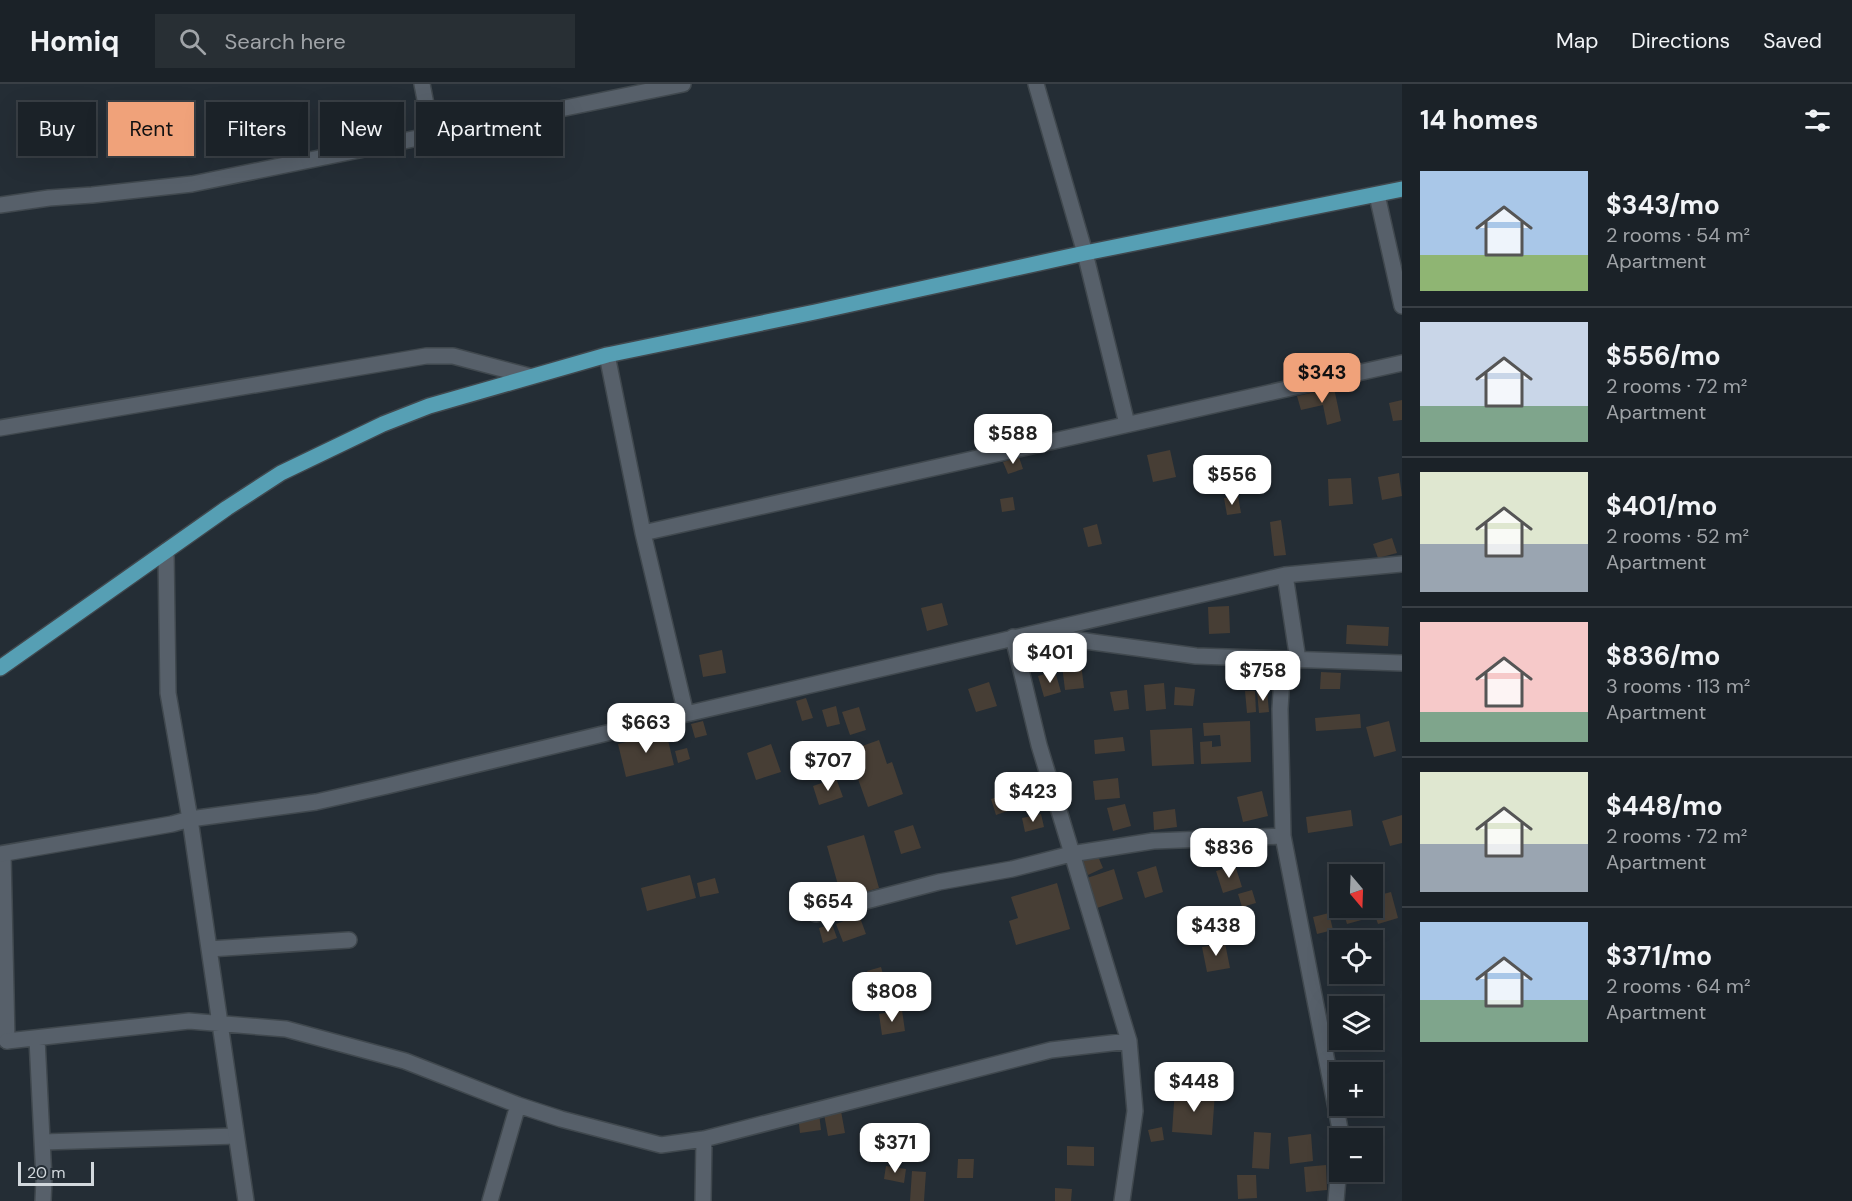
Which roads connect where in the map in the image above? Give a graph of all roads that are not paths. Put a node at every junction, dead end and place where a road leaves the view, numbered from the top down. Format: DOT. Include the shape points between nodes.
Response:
graph roads {
  1 [pos="423,84"];
  2 [pos="683,84"];
  3 [pos="1036,84"];
  4 [pos="426,102"];
  5 [pos="563,108"];
  6 [pos="416,138"];
  7 [pos="1402,189"];
  8 [pos="1377,195"];
  9 [pos="0,205"];
  10 [pos="1085,253"];
  11 [pos="1402,306"];
  12 [pos="607,355"];
  13 [pos="1402,363"];
  14 [pos="529,376"];
  15 [pos="1127,424"];
  16 [pos="0,428"];
  17 [pos="643,533"];
  18 [pos="166,551"];
  19 [pos="1402,564"];
  20 [pos="1285,574"];
  21 [pos="1031,633"];
  22 [pos="1013,637"];
  23 [pos="1290,660"];
  24 [pos="1402,663"];
  25 [pos="0,668"];
  26 [pos="686,714"];
  27 [pos="190,819"];
  28 [pos="1283,836"];
  29 [pos="2,854"];
  30 [pos="1071,854"];
  31 [pos="816,914"];
  32 [pos="349,940"];
  33 [pos="209,949"];
  34 [pos="219,1023"];
  35 [pos="37,1038"];
  36 [pos="1129,1041"];
  37 [pos="518,1105"];
  38 [pos="1340,1128"];
  39 [pos="236,1136"];
  40 [pos="704,1139"];
  41 [pos="43,1142"];
  42 [pos="1338,1182"];
  43 [pos="43,1201"];
  44 [pos="246,1201"];
  45 [pos="490,1201"];
  46 [pos="703,1201"];
  47 [pos="1122,1201"];
  48 [pos="1336,1201"];
  1 -- 4 [label="street"];
  2 -- 5 [label="street"];
  3 -- 10 [label="street"];
  6 -- 9 [label="street" via="192,184"];
  7 -- 8 [label="main road"];
  8 -- 10 [label="main road"];
  8 -- 11 [label="street"];
  10 -- 12 [label="main road"];
  10 -- 15 [label="street"];
  12 -- 14 [label="main road"];
  12 -- 17 [label="street"];
  13 -- 15 [label="street"];
  14 -- 16 [label="street" via="453,356 426,356"];
  14 -- 18 [label="main road" via="429,406 281,473"];
  15 -- 17 [label="street"];
  17 -- 26 [label="street"];
  18 -- 25 [label="main road"];
  18 -- 27 [label="street" via="168,693"];
  19 -- 20 [label="street"];
  20 -- 21 [label="street"];
  20 -- 23 [label="street"];
  21 -- 22 [label="street"];
  21 -- 23 [label="street" via="1196,656"];
  22 -- 26 [label="street"];
  22 -- 30 [label="street" via="1039,746"];
  23 -- 24 [label="street"];
  23 -- 28 [label="street" via="1281,709"];
  26 -- 27 [label="street" via="316,802"];
  27 -- 29 [label="street"];
  27 -- 33 [label="street"];
  28 -- 30 [label="street" via="1153,841"];
  28 -- 38 [label="street"];
  29 -- 35 [label="street" via="7,1041"];
  30 -- 31 [label="street"];
  30 -- 36 [label="street"];
  32 -- 33 [label="street"];
  33 -- 34 [label="street"];
  34 -- 35 [label="street" via="189,1021"];
  34 -- 37 [label="street" via="286,1029 405,1061"];
  34 -- 39 [label="street"];
  35 -- 41 [label="street"];
  36 -- 40 [label="street" via="1051,1050"];
  36 -- 47 [label="street" via="1135,1111"];
  37 -- 40 [label="street" via="661,1145"];
  37 -- 45 [label="street"];
  39 -- 41 [label="street"];
  39 -- 44 [label="street"];
  40 -- 46 [label="street"];
  41 -- 43 [label="street"];
  42 -- 48 [label="street"];
}
